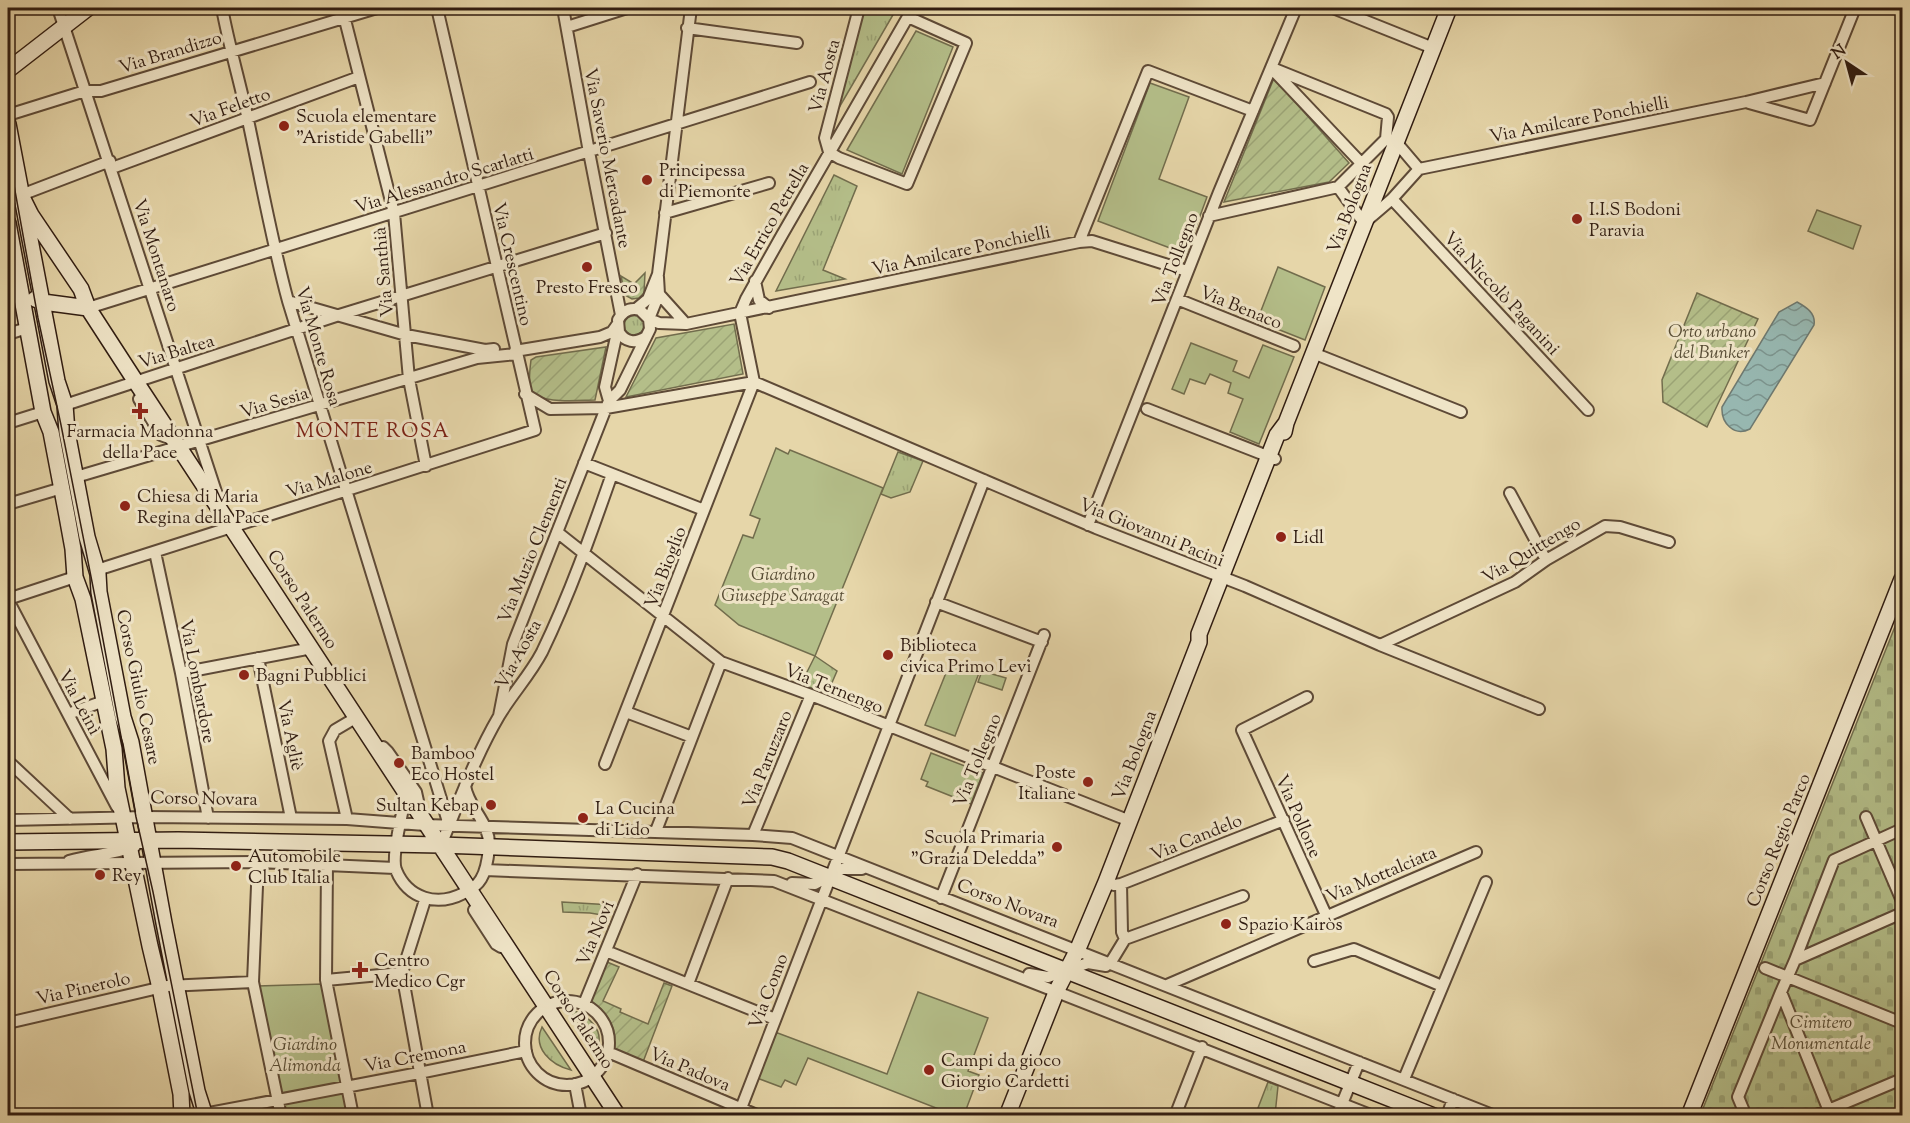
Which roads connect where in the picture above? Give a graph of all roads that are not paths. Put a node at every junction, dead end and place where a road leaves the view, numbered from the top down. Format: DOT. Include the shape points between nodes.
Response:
graph roads {
  1 [pos="58,8"];
  2 [pos="88,8"];
  3 [pos="222,8"];
  4 [pos="377,8"];
  5 [pos="436,8"];
  6 [pos="563,8"];
  7 [pos="627,8"];
  8 [pos="691,8"];
  9 [pos="859,8"];
  10 [pos="1296,8"];
  11 [pos="1333,8"];
  12 [pos="1449,8"];
  13 [pos="1855,8"];
  14 [pos="911,12"];
  15 [pos="343,13"];
  16 [pos="64,26"];
  17 [pos="567,27"];
  18 [pos="687,28"];
  19 [pos="798,44"];
  20 [pos="1433,48"];
  21 [pos="230,51"];
  22 [pos="1272,68"];
  23 [pos="8,70"];
  24 [pos="359,77"];
  25 [pos="810,82"];
  26 [pos="1825,83"];
  27 [pos="85,91"];
  28 [pos="1746,102"];
  29 [pos="1253,111"];
  30 [pos="8,115"];
  31 [pos="248,117"];
  32 [pos="8,124"];
  33 [pos="676,124"];
  34 [pos="1391,141"];
  35 [pos="589,152"];
  36 [pos="829,152"];
  37 [pos="1361,163"];
  38 [pos="111,165"];
  39 [pos="1419,169"];
  40 [pos="769,183"];
  41 [pos="478,187"];
  42 [pos="1338,187"];
  43 [pos="14,197"];
  44 [pos="1392,199"];
  45 [pos="394,213"];
  46 [pos="665,213"];
  47 [pos="1209,216"];
  48 [pos="8,223"];
  49 [pos="1364,224"];
  50 [pos="606,233"];
  51 [pos="1079,242"];
  52 [pos="274,250"];
  53 [pos="496,266"];
  54 [pos="1187,271"];
  55 [pos="658,274"];
  56 [pos="756,281"];
  57 [pos="151,288"];
  58 [pos="659,294"];
  59 [pos="402,296"];
  60 [pos="22,298"];
  61 [pos="1177,299"];
  62 [pos="288,302"];
  63 [pos="43,303"];
  64 [pos="88,308"];
  65 [pos="769,308"];
  66 [pos="636,309"];
  67 [pos="740,314"];
  68 [pos="336,316"];
  69 [pos="649,320"];
  70 [pos="619,324"];
  71 [pos="686,324"];
  72 [pos="27,328"];
  73 [pos="297,330"];
  74 [pos="8,334"];
  75 [pos="406,335"];
  76 [pos="645,337"];
  77 [pos="1294,346"];
  78 [pos="515,351"];
  79 [pos="1313,353"];
  80 [pos="176,368"];
  81 [pos="409,379"];
  82 [pos="135,381"];
  83 [pos="754,382"];
  84 [pos="525,394"];
  85 [pos="65,405"];
  86 [pos="608,405"];
  87 [pos="319,406"];
  88 [pos="1147,409"];
  89 [pos="1588,410"];
  90 [pos="43,412"];
  91 [pos="1461,412"];
  92 [pos="8,423"];
  93 [pos="535,430"];
  94 [pos="200,442"];
  95 [pos="177,444"];
  96 [pos="1272,458"];
  97 [pos="584,463"];
  98 [pos="426,466"];
  99 [pos="612,474"];
  100 [pos="76,477"];
  101 [pos="984,480"];
  102 [pos="62,488"];
  103 [pos="346,491"];
  104 [pos="1510,493"];
  105 [pos="8,504"];
  106 [pos="704,510"];
  107 [pos="223,513"];
  108 [pos="1088,525"];
  109 [pos="232,526"];
  110 [pos="557,532"];
  111 [pos="1669,542"];
  112 [pos="155,552"];
  113 [pos="584,554"];
  114 [pos="1546,560"];
  115 [pos="97,570"];
  116 [pos="75,577"];
  117 [pos="1224,578"];
  118 [pos="1902,579"];
  119 [pos="8,599"];
  120 [pos="936,602"];
  121 [pos="664,617"];
  122 [pos="1380,645"];
  123 [pos="312,648"];
  124 [pos="258,658"];
  125 [pos="722,662"];
  126 [pos="181,674"];
  127 [pos="811,695"];
  128 [pos="1307,697"];
  129 [pos="104,701"];
  130 [pos="1539,709"];
  131 [pos="626,712"];
  132 [pos="68,714"];
  133 [pos="499,716"];
  134 [pos="357,717"];
  135 [pos="888,726"];
  136 [pos="692,737"];
  137 [pos="8,759"];
  138 [pos="605,764"];
  139 [pos="993,766"];
  140 [pos="465,786"];
  141 [pos="411,799"];
  142 [pos="145,817"];
  143 [pos="123,818"];
  144 [pos="208,818"];
  145 [pos="291,818"];
  146 [pos="1866,818"];
  147 [pos="70,819"];
  148 [pos="347,819"];
  149 [pos="8,820"];
  150 [pos="1284,820"];
  151 [pos="1130,821"];
  152 [pos="401,823"];
  153 [pos="427,825"];
  154 [pos="449,825"];
  155 [pos="486,826"];
  156 [pos="1902,828"];
  157 [pos="656,831"];
  158 [pos="753,835"];
  159 [pos="148,840"];
  160 [pos="1876,840"];
  161 [pos="8,842"];
  162 [pos="396,845"];
  163 [pos="441,845"];
  164 [pos="489,848"];
  165 [pos="130,851"];
  166 [pos="1476,852"];
  167 [pos="837,856"];
  168 [pos="258,862"];
  169 [pos="154,863"];
  170 [pos="8,864"];
  171 [pos="60,864"];
  172 [pos="327,865"];
  173 [pos="395,868"];
  174 [pos="870,869"];
  175 [pos="485,870"];
  176 [pos="638,874"];
  177 [pos="728,878"];
  178 [pos="829,878"];
  179 [pos="774,881"];
  180 [pos="1106,882"];
  181 [pos="1486,882"];
  182 [pos="1121,885"];
  183 [pos="473,894"];
  184 [pos="1243,896"];
  185 [pos="941,898"];
  186 [pos="821,899"];
  187 [pos="425,900"];
  188 [pos="1902,901"];
  189 [pos="1902,913"];
  190 [pos="1326,915"];
  191 [pos="1125,939"];
  192 [pos="606,951"];
  193 [pos="1077,951"];
  194 [pos="1795,960"];
  195 [pos="1314,961"];
  196 [pos="1110,962"];
  197 [pos="1765,968"];
  198 [pos="1005,970"];
  199 [pos="1067,970"];
  200 [pos="1131,970"];
  201 [pos="402,973"];
  202 [pos="1788,977"];
  203 [pos="326,980"];
  204 [pos="253,982"];
  205 [pos="688,984"];
  206 [pos="1167,985"];
  207 [pos="168,986"];
  208 [pos="1442,986"];
  209 [pos="1057,990"];
  210 [pos="1781,992"];
  211 [pos="584,1004"];
  212 [pos="547,1006"];
  213 [pos="775,1019"];
  214 [pos="8,1023"];
  215 [pos="1902,1023"];
  216 [pos="1202,1047"];
  217 [pos="526,1051"];
  218 [pos="608,1052"];
  219 [pos="1359,1062"];
  220 [pos="419,1073"];
  221 [pos="593,1076"];
  222 [pos="1404,1079"];
  223 [pos="1902,1079"];
  224 [pos="1350,1083"];
  225 [pos="575,1084"];
  226 [pos="347,1087"];
  227 [pos="278,1099"];
  228 [pos="1453,1099"];
  229 [pos="1342,1103"];
  230 [pos="740,1112"];
  231 [pos="1830,1112"];
  232 [pos="205,1115"];
  233 [pos="182,1116"];
  234 [pos="281,1116"];
  235 [pos="353,1116"];
  236 [pos="428,1116"];
  237 [pos="581,1116"];
  238 [pos="618,1116"];
  239 [pos="759,1116"];
  240 [pos="1007,1116"];
  241 [pos="1175,1116"];
  242 [pos="1337,1116"];
  243 [pos="1373,1116"];
  244 [pos="1434,1116"];
  245 [pos="1447,1116"];
  246 [pos="1495,1116"];
  247 [pos="1689,1116"];
  248 [pos="1746,1116"];
  249 [pos="1814,1116"];
  1 -- 16 [label="street, Via Montanaro"];
  2 -- 16 [label="main road"];
  3 -- 21 [label="street, Via Monte Rosa"];
  4 -- 15 [label="street, Via Brandizzo"];
  5 -- 41 [label="street, Via Crescentino"];
  6 -- 17 [label="street, Via Saverio Mercadante"];
  7 -- 17 [label="street"];
  8 -- 18 [label="street"];
  9 -- 36 [label="street, Via Aosta" via="827,130 825,142"];
  10 -- 22 [label="street, Via Tollegno"];
  11 -- 20 [label="street"];
  12 -- 20 [label="main road, Via Bologna"];
  13 -- 26 [label="street"];
  14 -- 36 [label="street, Via Errico Petrella"];
  14 -- 36 [label="street, Via Errico Petrella" via="966,43 907,184"];
  15 -- 21 [label="street, Via Brandizzo"];
  15 -- 24 [label="street, Via Santhià"];
  16 -- 23 [label="main road"];
  16 -- 27 [label="street, Via Montanaro"];
  17 -- 35 [label="street, Via Saverio Mercadante"];
  18 -- 19 [label="street"];
  18 -- 33 [label="street"];
  20 -- 34 [label="main road, Via Bologna"];
  21 -- 27 [label="street, Via Brandizzo" via="101,91"];
  21 -- 31 [label="street, Via Monte Rosa"];
  22 -- 29 [label="street, Via Tollegno"];
  22 -- 34 [label="street" via="1386,114"];
  22 -- 37 [label="street"];
  24 -- 31 [label="street, Via Feletto"];
  24 -- 45 [label="street, Via Santhià"];
  25 -- 33 [label="street, Via Alessandro Scarlatti"];
  26 -- 28 [label="street, Via Amilcare Ponchielli"];
  26 -- 28 [label="street, Via Amilcare Ponchielli" via="1810,120"];
  27 -- 30 [label="street, Via Brandizzo"];
  27 -- 38 [label="street, Via Montanaro"];
  28 -- 39 [label="street, Via Amilcare Ponchielli"];
  29 -- 47 [label="street, Via Tollegno"];
  29 -- 51 [label="street" via="1148,71"];
  31 -- 38 [label="street, Via Feletto"];
  31 -- 52 [label="street, Via Monte Rosa"];
  32 -- 43 [label="main road, Corso Giulio Cesare"];
  33 -- 35 [label="street, Via Alessandro Scarlatti"];
  33 -- 46 [label="street"];
  34 -- 37 [label="street"];
  34 -- 39 [label="street"];
  34 -- 49 [label="main road, Via Bologna"];
  35 -- 41 [label="street, Via Alessandro Scarlatti"];
  35 -- 50 [label="street, Via Saverio Mercadante"];
  36 -- 56 [label="street, Via Errico Petrella"];
  37 -- 42 [label="street"];
  38 -- 43 [label="street, Via Feletto"];
  38 -- 57 [label="street, Via Montanaro"];
  39 -- 44 [label="street"];
  40 -- 46 [label="street"];
  41 -- 45 [label="street, Via Alessandro Scarlatti"];
  41 -- 53 [label="street, Via Crescentino"];
  42 -- 47 [label="street"];
  42 -- 49 [label="street"];
  43 -- 63 [label="main road, Corso Giulio Cesare"];
  43 -- 64 [label="main road, Corso Palermo" via="81,289"];
  44 -- 49 [label="street"];
  44 -- 89 [label="street, Via Niccolò Paganini"];
  45 -- 52 [label="street, Via Alessandro Scarlatti"];
  45 -- 59 [label="street, Via Santhià"];
  46 -- 55 [label="street"];
  47 -- 54 [label="street, Via Tollegno"];
  48 -- 60 [label="main road, Corso Giulio Cesare"];
  49 -- 79 [label="main road, Via Bologna"];
  50 -- 53 [label="street, Via Baltea"];
  50 -- 70 [label="street, Via Saverio Mercadante"];
  51 -- 54 [label="street, Via Amilcare Ponchielli" via="1092,241"];
  51 -- 65 [label="street, Via Amilcare Ponchielli"];
  52 -- 57 [label="street, Via Alessandro Scarlatti"];
  52 -- 62 [label="street, Via Monte Rosa"];
  53 -- 59 [label="street, Via Baltea"];
  53 -- 78 [label="street, Via Crescentino"];
  54 -- 61 [label="street, Via Tollegno"];
  55 -- 58 [label="street"];
  55 -- 66 [label="street" via="648,299"];
  56 -- 65 [label="street" via="759,300"];
  56 -- 67 [label="street, Via Errico Petrella"];
  57 -- 64 [label="street, Via Alessandro Scarlatti"];
  57 -- 80 [label="street, Via Montanaro"];
  58 -- 69 [label="street"];
  58 -- 71 [label="street"];
  59 -- 68 [label="street, Via Baltea"];
  59 -- 75 [label="street, Via Santhià"];
  60 -- 63 [label="main road" via="31,297"];
  60 -- 72 [label="main road, Corso Giulio Cesare"];
  61 -- 77 [label="street, Via Benaco"];
  61 -- 108 [label="street, Via Tollegno"];
  62 -- 68 [label="street"];
  62 -- 73 [label="street, Via Monte Rosa"];
  63 -- 64 [label="main road"];
  63 -- 85 [label="main road, Corso Giulio Cesare"];
  64 -- 82 [label="main road, Corso Palermo"];
  65 -- 67 [label="street, Via Amilcare Ponchielli"];
  66 -- 69 [label="street"];
  66 -- 70 [label="street" via="625,311"];
  67 -- 71 [label="street, Via Amilcare Ponchielli"];
  67 -- 83 [label="street"];
  68 -- 73 [label="street, Via Baltea"];
  68 -- 75 [label="street"];
  69 -- 71 [label="street, Via Amilcare Ponchielli"];
  69 -- 76 [label="street" via="650,329"];
  70 -- 76 [label="street" via="626,339 636,342"];
  70 -- 78 [label="street" via="600,337"];
  70 -- 86 [label="street" via="605,387"];
  72 -- 74 [label="street"];
  72 -- 90 [label="main road, Corso Giulio Cesare"];
  73 -- 80 [label="street, Via Baltea"];
  73 -- 87 [label="street, Via Monte Rosa"];
  75 -- 78 [label="street" via="485,350"];
  75 -- 81 [label="street, Via Santhià"];
  76 -- 86 [label="street" via="620,390"];
  78 -- 81 [label="street, Via Sesia"];
  78 -- 84 [label="street, Via Crescentino"];
  79 -- 91 [label="street"];
  79 -- 96 [label="main road, Via Bologna" via="1286,423 1277,435"];
  80 -- 82 [label="street, Via Baltea"];
  80 -- 94 [label="street, Via Montanaro"];
  81 -- 87 [label="street, Via Sesia"];
  81 -- 98 [label="street, Via Santhià"];
  82 -- 85 [label="street, Via Baltea"];
  82 -- 95 [label="main road, Corso Palermo"];
  83 -- 86 [label="street"];
  83 -- 101 [label="street, Via Giovanni Pacini"];
  83 -- 106 [label="street, Via Bioglio"];
  84 -- 86 [label="street" via="550,409"];
  84 -- 93 [label="street, Via Crescentino"];
  85 -- 100 [label="main road, Corso Giulio Cesare"];
  86 -- 97 [label="street, Via Muzio Clementi"];
  87 -- 94 [label="street, Via Sesia"];
  87 -- 103 [label="street, Via Monte Rosa"];
  88 -- 96 [label="street"];
  90 -- 92 [label="street"];
  90 -- 102 [label="main road, Corso Giulio Cesare"];
  93 -- 98 [label="street, Via Malone"];
  94 -- 95 [label="street, Via Sesia"];
  94 -- 107 [label="street, Via Montanaro"];
  95 -- 100 [label="street, Via Sesia"];
  95 -- 107 [label="main road, Corso Palermo"];
  96 -- 117 [label="main road, Via Bologna"];
  97 -- 99 [label="street"];
  97 -- 110 [label="street, Via Muzio Clementi"];
  98 -- 103 [label="street, Via Malone"];
  99 -- 106 [label="street"];
  99 -- 113 [label="street, Via Aosta"];
  100 -- 115 [label="main road, Corso Giulio Cesare"];
  101 -- 108 [label="street, Via Giovanni Pacini"];
  101 -- 120 [label="street, Via Como"];
  102 -- 105 [label="street"];
  102 -- 116 [label="main road, Corso Giulio Cesare" via="74,549"];
  103 -- 109 [label="street, Via Malone"];
  103 -- 154 [label="street, Via Monte Rosa"];
  104 -- 114 [label="street"];
  106 -- 121 [label="street, Via Bioglio"];
  107 -- 109 [label="main road, Corso Palermo"];
  108 -- 117 [label="street, Via Giovanni Pacini"];
  109 -- 112 [label="street, Via Malone"];
  109 -- 123 [label="main road, Corso Palermo"];
  110 -- 113 [label="street, Via Ternengo"];
  110 -- 133 [label="street, Via Muzio Clementi" via="513,644"];
  111 -- 114 [label="street, Via Quittengo" via="1620,526 1605,526"];
  112 -- 115 [label="street, Via Malone"];
  112 -- 126 [label="street, Via Lombardore"];
  113 -- 121 [label="street, Via Ternengo"];
  113 -- 133 [label="street, Via Aosta" via="541,653"];
  114 -- 122 [label="street, Via Quittengo" via="1515,582"];
  115 -- 142 [label="main road, Corso Giulio Cesare"];
  116 -- 119 [label="street"];
  116 -- 129 [label="main road, Corso Giulio Cesare"];
  117 -- 122 [label="street, Via Giovanni Pacini"];
  117 -- 151 [label="main road, Via Bologna" via="1199,634"];
  118 -- 247 [label="main road, Corso Regio Parco"];
  119 -- 132 [label="street, Via Leinì"];
  120 -- 135 [label="street, Via Como"];
  120 -- 139 [label="street, Via Tollegno" via="1043,639"];
  121 -- 125 [label="street, Via Ternengo"];
  121 -- 131 [label="street, Via Bioglio"];
  122 -- 130 [label="street, Via Giovanni Pacini"];
  123 -- 124 [label="street"];
  123 -- 134 [label="main road, Corso Palermo"];
  124 -- 126 [label="street"];
  124 -- 145 [label="street, Via Agliè"];
  125 -- 127 [label="street, Via Ternengo"];
  125 -- 136 [label="street"];
  126 -- 144 [label="street, Via Lombardore"];
  127 -- 135 [label="street, Via Ternengo"];
  127 -- 158 [label="street, Via Paruzzaro"];
  128 -- 150 [label="street, Via Pollone" via="1242,730"];
  129 -- 132 [label="street"];
  129 -- 143 [label="main road, Corso Giulio Cesare"];
  131 -- 136 [label="street"];
  131 -- 138 [label="street, Via Bioglio"];
  132 -- 143 [label="street, Via Leinì"];
  133 -- 140 [label="street, Via Aosta"];
  134 -- 141 [label="main road, Corso Palermo"];
  134 -- 148 [label="street" via="335,730 329,741"];
  135 -- 139 [label="street, Via Ternengo"];
  135 -- 167 [label="street, Via Como"];
  136 -- 157 [label="street"];
  137 -- 147 [label="street"];
  139 -- 151 [label="street, Via Ternengo"];
  139 -- 185 [label="street, Via Tollegno"];
  140 -- 154 [label="street, Via Aosta"];
  140 -- 155 [label="street" via="469,801"];
  141 -- 152 [label="street"];
  141 -- 153 [label="main road, Corso Palermo"];
  142 -- 143 [label="street, Corso Novara"];
  142 -- 144 [label="street, Corso Novara"];
  142 -- 159 [label="main road, Corso Giulio Cesare"];
  143 -- 147 [label="street, Corso Novara"];
  143 -- 165 [label="main road, Corso Giulio Cesare"];
  144 -- 145 [label="street, Corso Novara"];
  145 -- 148 [label="street, Corso Novara"];
  146 -- 160 [label="street"];
  147 -- 149 [label="street, Corso Novara"];
  148 -- 152 [label="street, Corso Novara"];
  150 -- 182 [label="street, Via Candelo"];
  150 -- 190 [label="street, Via Pollone"];
  151 -- 180 [label="main road, Via Bologna"];
  152 -- 153 [label="street, Corso Novara"];
  152 -- 162 [label="street"];
  153 -- 154 [label="street, Corso Novara"];
  153 -- 163 [label="main road, Corso Palermo"];
  154 -- 155 [label="street, Corso Novara"];
  154 -- 163 [label="street, Via Aosta"];
  155 -- 157 [label="street, Corso Novara"];
  155 -- 164 [label="street"];
  156 -- 160 [label="street"];
  157 -- 158 [label="street, Corso Novara"];
  158 -- 167 [label="street, Corso Novara" via="792,838"];
  159 -- 162 [label="main road"];
  159 -- 165 [label="main road"];
  159 -- 169 [label="main road, Corso Giulio Cesare"];
  160 -- 188 [label="street"];
  160 -- 194 [label="street" via="1834,860"];
  161 -- 165 [label="main road"];
  162 -- 163 [label="main road"];
  162 -- 173 [label="street"];
  163 -- 164 [label="main road"];
  163 -- 183 [label="main road, Corso Palermo"];
  164 -- 175 [label="street"];
  164 -- 178 [label="main road" via="772,857"];
  165 -- 169 [label="street"];
  165 -- 171 [label="street"];
  165 -- 171 [label="street" via="83,856"];
  165 -- 207 [label="main road, Corso Giulio Cesare" via="150,946"];
  166 -- 190 [label="street, Via Mottalciata"];
  167 -- 174 [label="street, Corso Novara"];
  167 -- 178 [label="street, Via Como"];
  168 -- 169 [label="street"];
  168 -- 172 [label="street"];
  168 -- 204 [label="street"];
  169 -- 207 [label="main road, Corso Giulio Cesare"];
  170 -- 171 [label="street"];
  172 -- 173 [label="street"];
  172 -- 203 [label="street"];
  173 -- 187 [label="street" via="413,892"];
  174 -- 178 [label="street" via="842,869"];
  174 -- 185 [label="street, Corso Novara"];
  175 -- 176 [label="street"];
  175 -- 183 [label="street"];
  176 -- 177 [label="street"];
  176 -- 192 [label="street, Via Novi"];
  177 -- 179 [label="street"];
  177 -- 205 [label="street"];
  178 -- 179 [label="street" via="809,885"];
  178 -- 186 [label="street, Via Como"];
  178 -- 199 [label="main road"];
  179 -- 186 [label="street"];
  180 -- 182 [label="street"];
  180 -- 193 [label="main road, Via Bologna"];
  181 -- 208 [label="street"];
  182 -- 191 [label="street"];
  183 -- 187 [label="street"];
  183 -- 212 [label="main road, Corso Palermo"];
  184 -- 191 [label="street"];
  185 -- 193 [label="street, Corso Novara"];
  186 -- 198 [label="street"];
  186 -- 213 [label="street, Via Como"];
  187 -- 201 [label="street"];
  189 -- 194 [label="street"];
  190 -- 206 [label="street, Via Mottalciata"];
  191 -- 196 [label="street"];
  192 -- 205 [label="street"];
  192 -- 211 [label="street, Via Novi"];
  193 -- 196 [label="street, Corso Novara"];
  193 -- 199 [label="main road, Via Bologna"];
  194 -- 202 [label="street"];
  195 -- 208 [label="street" via="1354,949"];
  196 -- 200 [label="street, Corso Novara"];
  197 -- 202 [label="street"];
  198 -- 199 [label="street" via="1048,977"];
  198 -- 209 [label="street"];
  199 -- 200 [label="street" via="1088,963"];
  199 -- 209 [label="main road, Via Bologna"];
  199 -- 224 [label="main road"];
  200 -- 206 [label="street, Corso Novara"];
  201 -- 203 [label="street"];
  201 -- 220 [label="street"];
  202 -- 210 [label="street"];
  202 -- 215 [label="street"];
  203 -- 226 [label="street"];
  204 -- 207 [label="street, Via Pinerolo"];
  204 -- 227 [label="street"];
  205 -- 213 [label="street"];
  206 -- 219 [label="street, Corso Novara"];
  207 -- 214 [label="street, Via Pinerolo"];
  207 -- 232 [label="main road, Corso Giulio Cesare"];
  207 -- 233 [label="main road, Corso Giulio Cesare"];
  208 -- 222 [label="street"];
  209 -- 216 [label="street"];
  209 -- 240 [label="main road, Via Bologna"];
  210 -- 231 [label="street"];
  210 -- 248 [label="street" via="1738,1096"];
  211 -- 212 [label="street" via="564,1001"];
  211 -- 218 [label="street" via="602,1018 609,1036"];
  212 -- 217 [label="street" via="531,1022"];
  212 -- 221 [label="main road, Corso Palermo"];
  213 -- 230 [label="street, Via Como"];
  216 -- 229 [label="street"];
  216 -- 241 [label="street"];
  217 -- 220 [label="street, Via Cremona"];
  217 -- 225 [label="street" via="531,1065 543,1077 559,1084"];
  218 -- 221 [label="street"];
  218 -- 230 [label="street, Via Padova"];
  219 -- 222 [label="street, Corso Novara"];
  219 -- 224 [label="street"];
  220 -- 226 [label="street, Via Cremona"];
  220 -- 236 [label="street"];
  221 -- 225 [label="street"];
  221 -- 238 [label="main road, Corso Palermo"];
  222 -- 228 [label="street, Corso Novara"];
  223 -- 231 [label="street"];
  224 -- 229 [label="street"];
  224 -- 244 [label="main road"];
  225 -- 237 [label="street"];
  226 -- 227 [label="street, Via Cremona"];
  226 -- 235 [label="street"];
  227 -- 232 [label="street, Via Cremona"];
  227 -- 234 [label="street"];
  228 -- 245 [label="street"];
  228 -- 246 [label="street, Corso Novara"];
  229 -- 242 [label="street"];
  229 -- 243 [label="street"];
  230 -- 239 [label="street, Via Padova"];
  231 -- 249 [label="street"];
}
